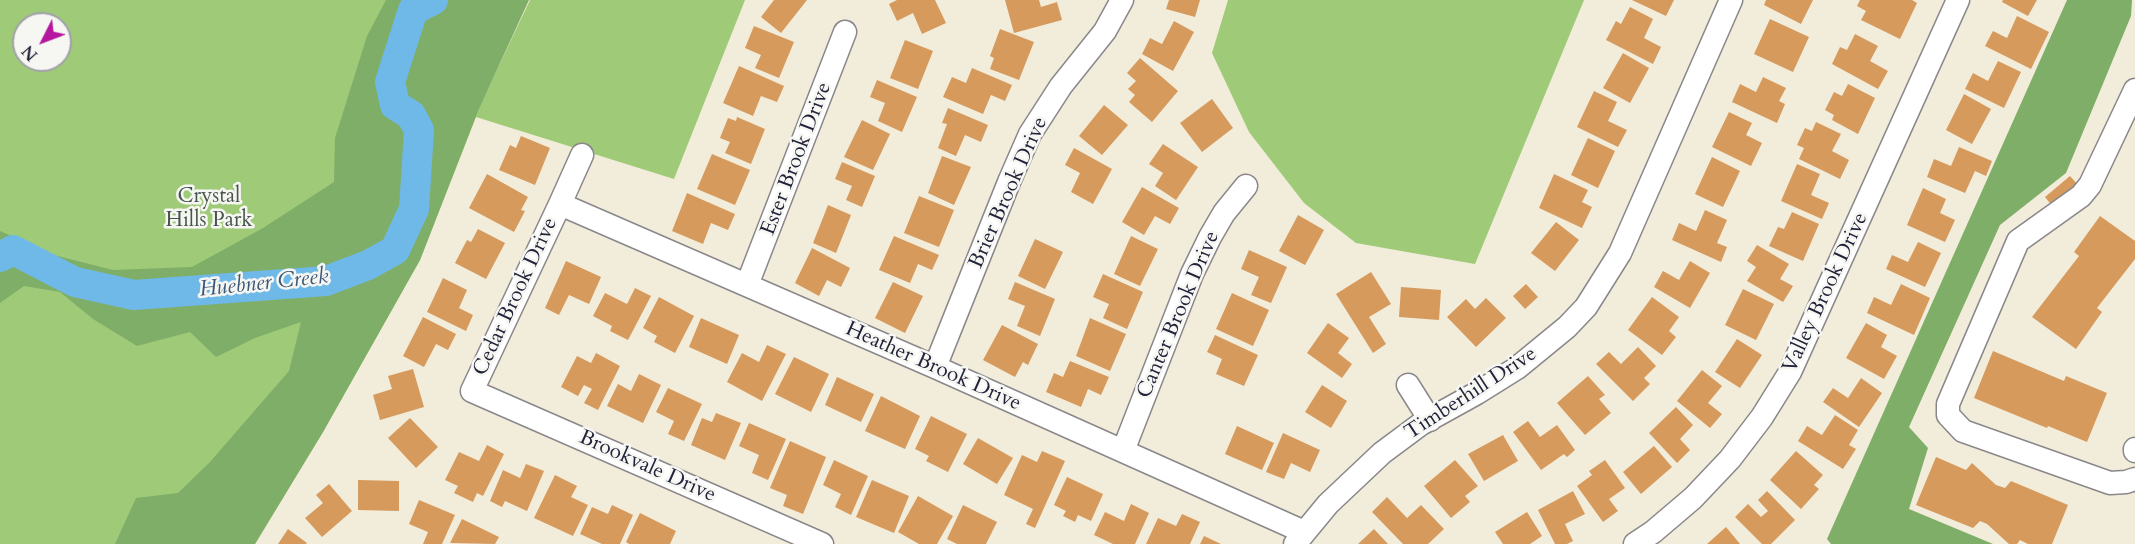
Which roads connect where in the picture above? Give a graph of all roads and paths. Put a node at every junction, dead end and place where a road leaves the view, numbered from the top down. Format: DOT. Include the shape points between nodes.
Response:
graph roads {
  1 [pos="1122,0"];
  2 [pos="1731,0"];
  3 [pos="1958,0"];
  4 [pos="845,32"];
  5 [pos="2135,90"];
  6 [pos="582,154"];
  7 [pos="1246,186"];
  8 [pos="560,204"];
  9 [pos="747,285"];
  10 [pos="935,367"];
  11 [pos="1408,386"];
  12 [pos="472,391"];
  13 [pos="1430,420"];
  14 [pos="1123,451"];
  15 [pos="2135,479"];
  16 [pos="1300,538"];
  17 [pos="822,544"];
  18 [pos="1635,544"];
  1 -- 10 [label="street, Brier Brook Drive" via="1105,31 1061,86 1030,134"];
  2 -- 13 [label="street, Timberhill Drive" via="1620,253 1586,307 1517,368"];
  3 -- 18 [label="street, Valley Brook Drive" via="1790,372 1730,459 1693,498"];
  4 -- 9 [label="street, Ester Brook Drive"];
  5 -- 15 [label="street" via="2090,185 2081,196 2018,241 1948,404 1948,415 1963,430 2110,483"];
  6 -- 8 [label="street, Cedar Brook Drive"];
  7 -- 14 [label="street, Canter Brook Drive" via="1215,229 1192,274"];
  8 -- 9 [label="street, Heather Brook Drive"];
  8 -- 12 [label="street, Cedar Brook Drive"];
  9 -- 10 [label="street, Heather Brook Drive"];
  10 -- 14 [label="street, Heather Brook Drive"];
  11 -- 13 [label="street"];
  12 -- 17 [label="street, Brookvale Drive"];
  13 -- 16 [label="street, Timberhill Drive" via="1362,471"];
  14 -- 16 [label="street, Heather Brook Drive"];
}
